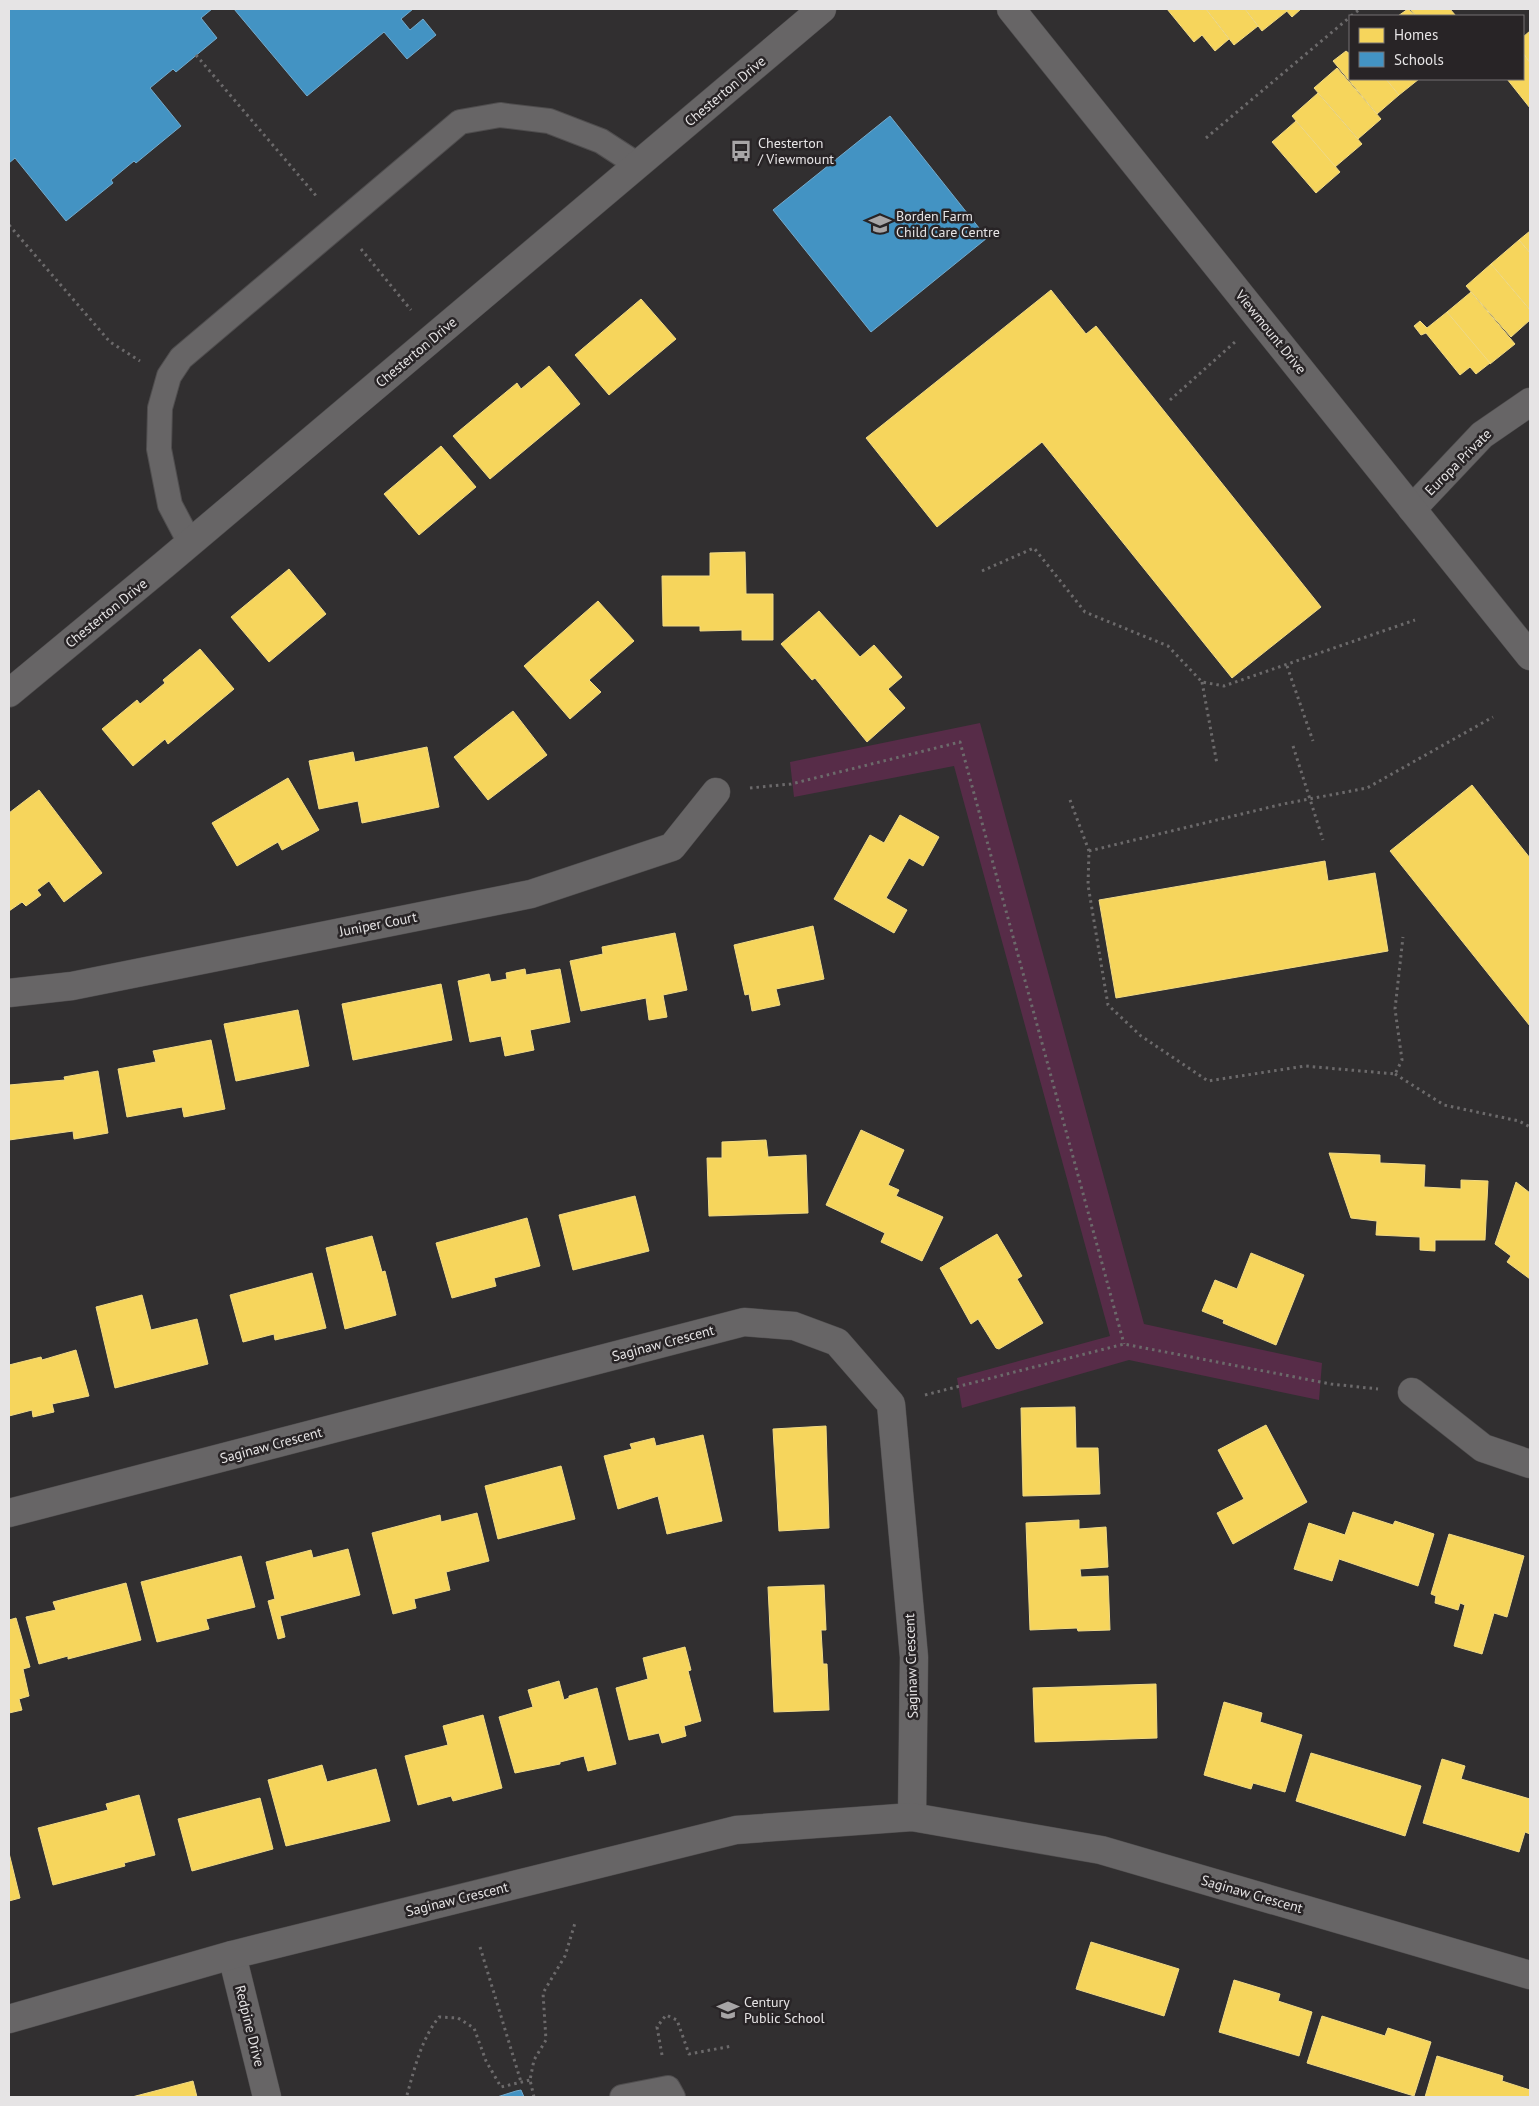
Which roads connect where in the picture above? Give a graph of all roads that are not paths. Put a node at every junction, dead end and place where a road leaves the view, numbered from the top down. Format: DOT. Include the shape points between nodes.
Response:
graph roads {
  1 [pos="822,9"];
  2 [pos="1011,9"];
  3 [pos="638,165"];
  4 [pos="1530,402"];
  5 [pos="1412,508"];
  6 [pos="190,543"];
  7 [pos="1530,656"];
  8 [pos="9,693"];
  9 [pos="716,792"];
  10 [pos="9,993"];
  11 [pos="1412,1392"];
  12 [pos="1530,1464"];
  13 [pos="9,1513"];
  14 [pos="912,1817"];
  15 [pos="232,1955"];
  16 [pos="1530,1975"];
  17 [pos="9,2019"];
  18 [pos="671,2092"];
  19 [pos="268,2097"];
  20 [pos="622,2097"];
  1 -- 3 [label="street, Chesterton Drive"];
  2 -- 5 [label="street, Viewmount Drive"];
  3 -- 6 [label="street, Chesterton Drive"];
  3 -- 6 [label="lane" via="601,141 549,122 500,115 460,122 338,223 181,358 169,376 160,408 159,449 170,505"];
  4 -- 5 [label="street, Europa Private" via="1482,435"];
  5 -- 7 [label="street, Viewmount Drive"];
  6 -- 8 [label="street, Chesterton Drive"];
  9 -- 10 [label="street, Juniper Court" via="672,848 531,894 72,986"];
  11 -- 12 [label="street" via="1483,1448"];
  13 -- 14 [label="street, Saginaw Crescent" via="744,1322 794,1326 837,1342 891,1404 914,1657"];
  14 -- 15 [label="street, Saginaw Crescent" via="736,1830"];
  14 -- 16 [label="street, Saginaw Crescent" via="1101,1850"];
  15 -- 17 [label="street, Saginaw Crescent"];
  15 -- 19 [label="street, Redpine Drive"];
  18 -- 20 [label="lane"];
}
